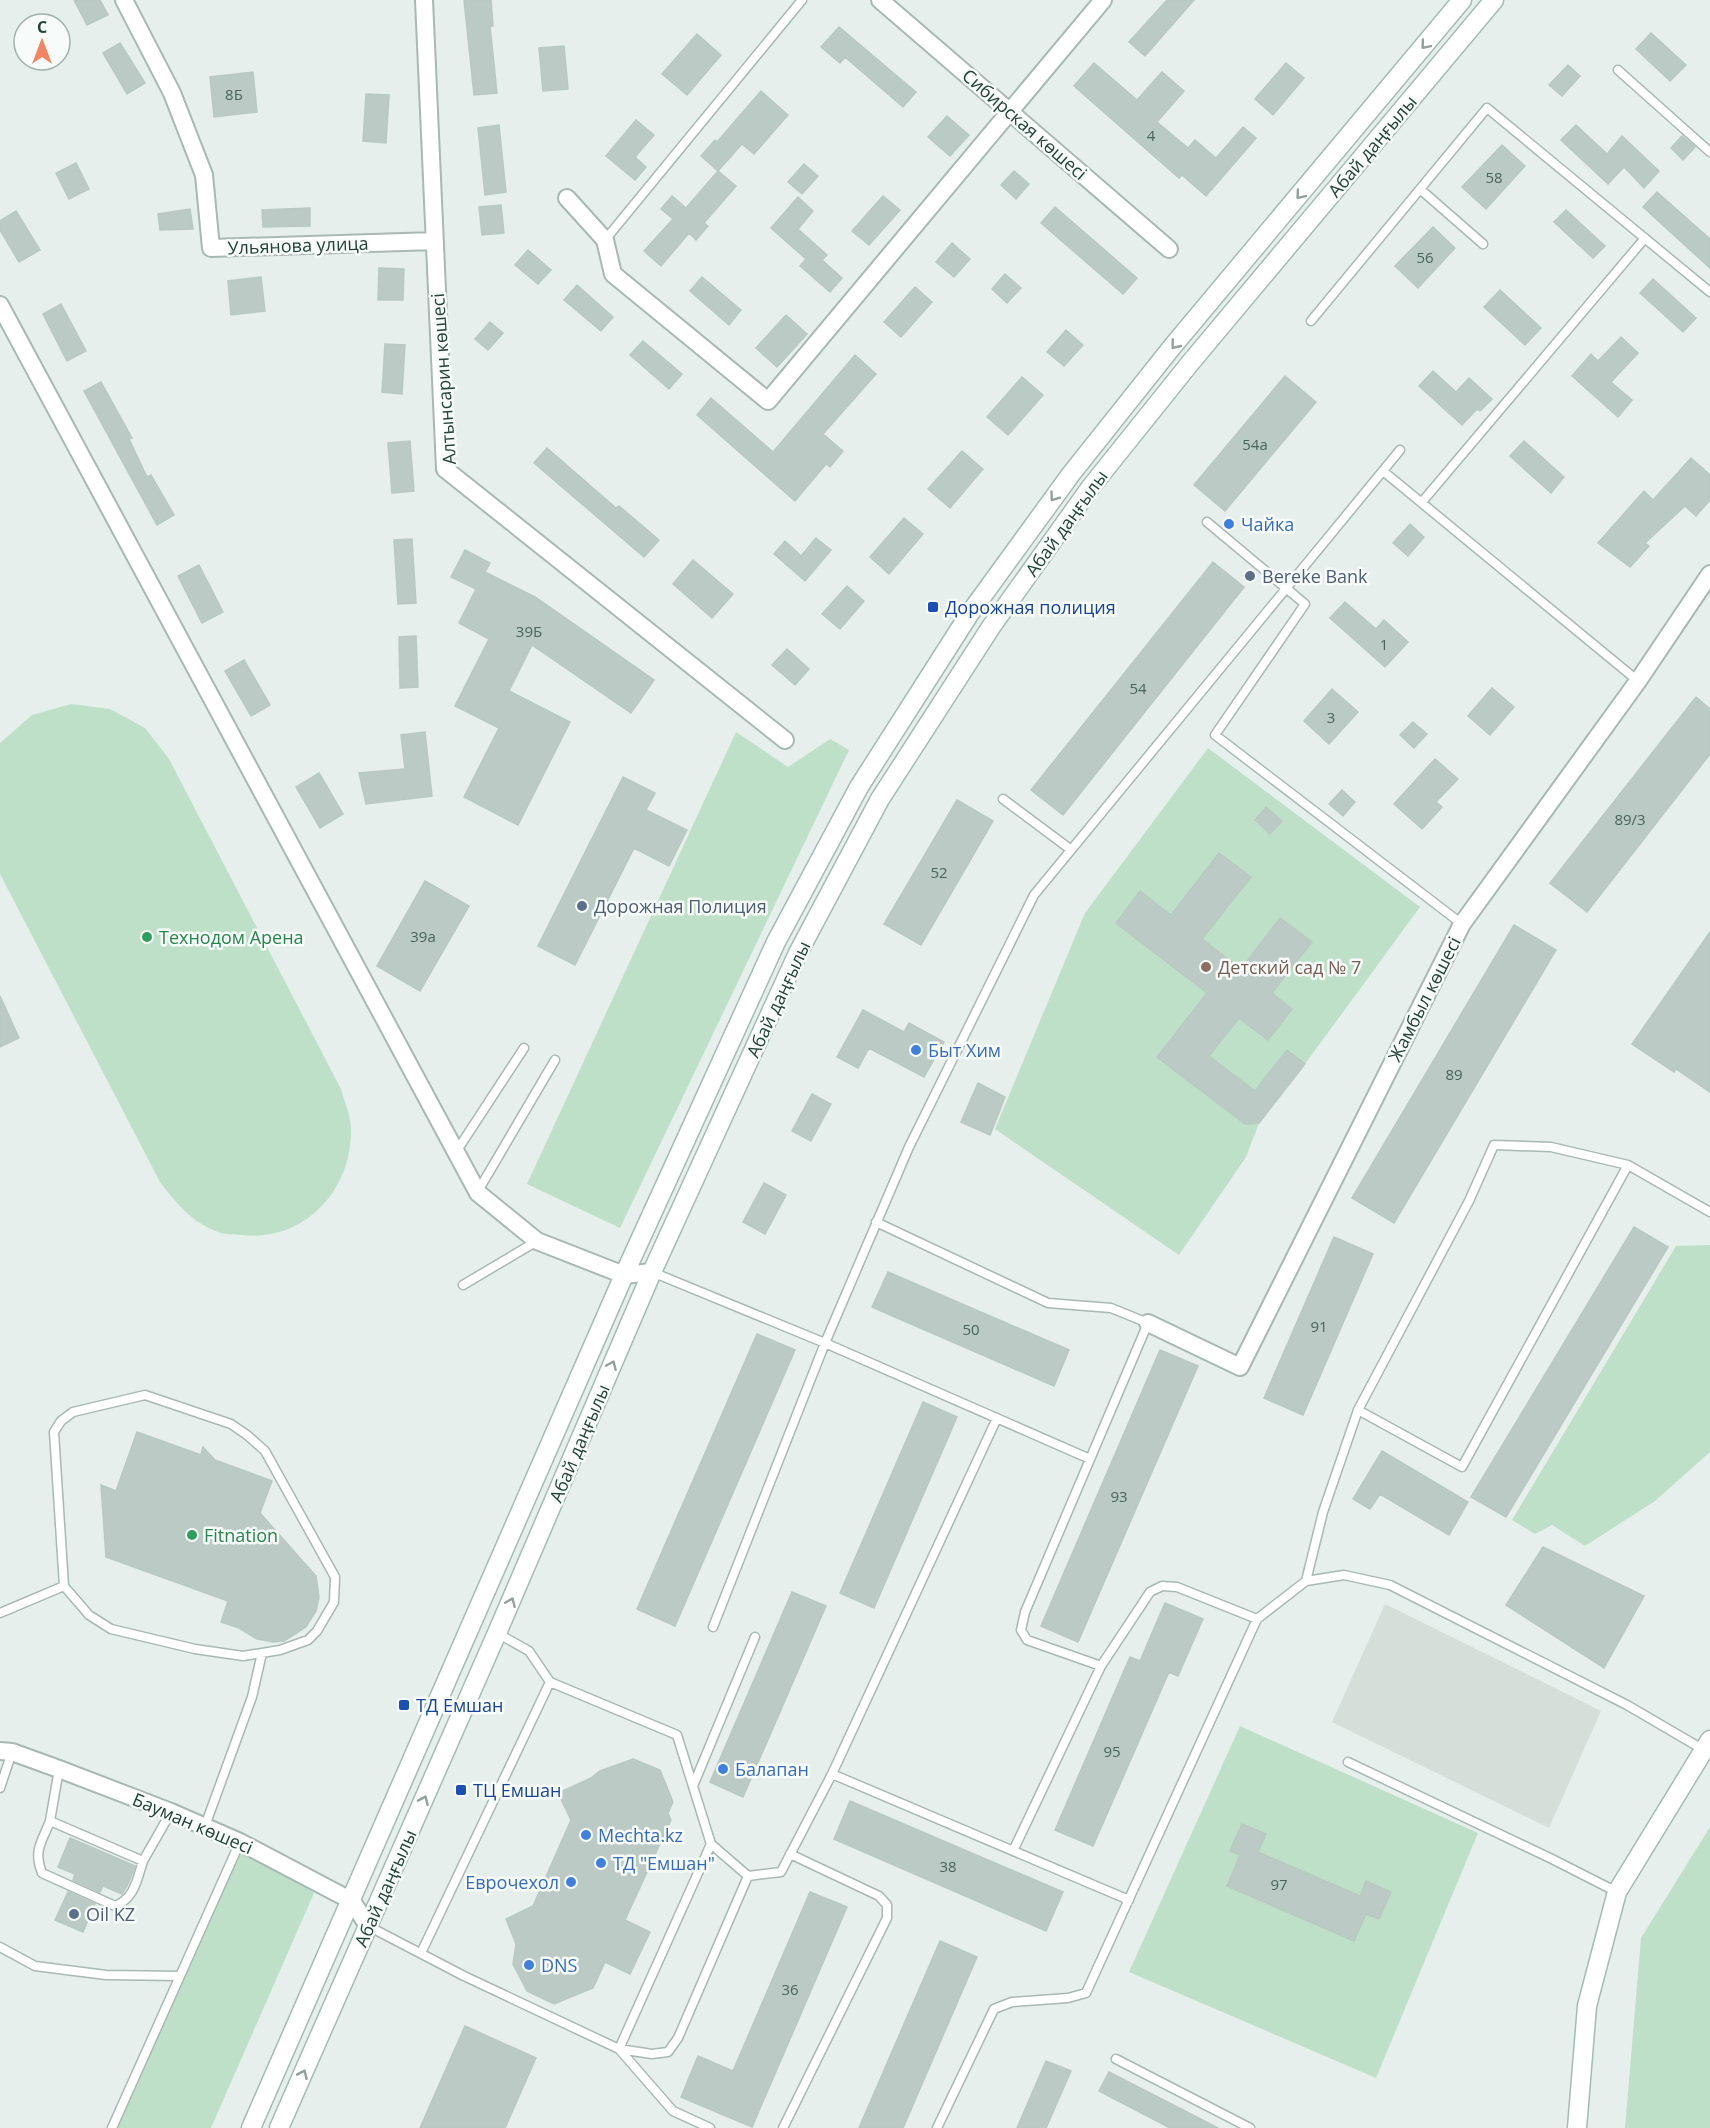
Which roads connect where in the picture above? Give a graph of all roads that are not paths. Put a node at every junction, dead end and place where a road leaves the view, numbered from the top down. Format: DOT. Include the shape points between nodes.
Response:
graph roads {
  1 [pos="124,0"];
  2 [pos="424,0"];
  3 [pos="802,0"];
  4 [pos="880,0"];
  5 [pos="1103,0"];
  6 [pos="1462,0"];
  7 [pos="1494,0"];
  8 [pos="1618,70"];
  9 [pos="1011,112"];
  10 [pos="1710,152"];
  11 [pos="1420,189"];
  12 [pos="567,198"];
  13 [pos="1644,238"];
  14 [pos="605,240"];
  15 [pos="435,241"];
  16 [pos="1484,244"];
  17 [pos="1168,249"];
  18 [pos="1710,292"];
  19 [pos="0,305"];
  20 [pos="1311,321"];
  21 [pos="1400,450"];
  22 [pos="1383,471"];
  23 [pos="1422,502"];
  24 [pos="1207,522"];
  25 [pos="1710,574"];
  26 [pos="1286,589"];
  27 [pos="1638,681"];
  28 [pos="785,740"];
  29 [pos="1003,799"];
  30 [pos="1070,849"];
  31 [pos="1462,924"];
  32 [pos="524,1048"];
  33 [pos="555,1060"];
  34 [pos="456,1152"];
  35 [pos="1628,1165"];
  36 [pos="477,1193"];
  37 [pos="1710,1212"];
  38 [pos="876,1222"];
  39 [pos="537,1241"];
  40 [pos="652,1272"];
  41 [pos="624,1275"];
  42 [pos="463,1285"];
  43 [pos="1148,1323"];
  44 [pos="825,1343"];
  45 [pos="1358,1410"];
  46 [pos="997,1418"];
  47 [pos="1090,1459"];
  48 [pos="1306,1581"];
  49 [pos="64,1586"];
  50 [pos="0,1613"];
  51 [pos="1257,1619"];
  52 [pos="712,1627"];
  53 [pos="498,1633"];
  54 [pos="755,1637"];
  55 [pos="262,1653"];
  56 [pos="1101,1666"];
  57 [pos="550,1682"];
  58 [pos="1707,1745"];
  59 [pos="6,1751"];
  60 [pos="1348,1762"];
  61 [pos="59,1769"];
  62 [pos="832,1774"];
  63 [pos="693,1786"];
  64 [pos="0,1788"];
  65 [pos="171,1812"];
  66 [pos="50,1821"];
  67 [pos="205,1826"];
  68 [pos="240,1842"];
  69 [pos="711,1844"];
  70 [pos="1013,1851"];
  71 [pos="790,1854"];
  72 [pos="143,1861"];
  73 [pos="748,1876"];
  74 [pos="1617,1892"];
  75 [pos="352,1900"];
  76 [pos="1129,1900"];
  77 [pos="368,1926"];
  78 [pos="0,1947"];
  79 [pos="421,1953"];
  80 [pos="180,1976"];
  81 [pos="619,2049"];
  82 [pos="1116,2059"];
  83 [pos="112,2128"];
  84 [pos="251,2128"];
  85 [pos="279,2128"];
  86 [pos="710,2128"];
  87 [pos="783,2128"];
  88 [pos="937,2128"];
  89 [pos="1250,2128"];
  90 [pos="1577,2128"];
  1 -- 15 [label="street, Ульянова улица" via="172,93 204,175 211,248"];
  2 -- 15 [label="street, Алтынсарин көшесі"];
  3 -- 14 [label="lane"];
  4 -- 9 [label="street, Сибирская көшесі"];
  5 -- 9 [label="street"];
  6 -- 41 [label="main road, Абай даңғылы, one-way" via="1172,347 1071,474 970,613 859,787 782,932"];
  7 -- 40 [label="main road, Абай даңғылы" via="1191,362 1090,488 991,627 880,799 798,953"];
  8 -- 10 [label="lane"];
  9 -- 14 [label="street" via="768,402 613,274"];
  9 -- 17 [label="street, Сибирская көшесі"];
  11 -- 13 [label="lane" via="1486,108"];
  11 -- 16 [label="lane"];
  11 -- 20 [label="lane"];
  12 -- 14 [label="street"];
  13 -- 18 [label="lane"];
  13 -- 23 [label="lane"];
  15 -- 28 [label="street, Алтынсарин көшесі" via="445,470"];
  19 -- 34 [label="street"];
  21 -- 22 [label="lane"];
  22 -- 23 [label="lane"];
  22 -- 26 [label="lane"];
  23 -- 27 [label="lane"];
  24 -- 26 [label="lane"];
  25 -- 27 [label="street, Жамбыл көшесі"];
  26 -- 30 [label="lane"];
  26 -- 31 [label="lane" via="1305,603 1215,735"];
  27 -- 31 [label="street, Жамбыл көшесі"];
  29 -- 30 [label="lane"];
  30 -- 38 [label="lane" via="1034,895"];
  31 -- 43 [label="street, Жамбыл көшесі" via="1240,1367"];
  32 -- 34 [label="lane"];
  33 -- 36 [label="lane"];
  34 -- 36 [label="street"];
  35 -- 37 [label="lane"];
  35 -- 45 [label="lane" via="1551,1147 1494,1145 1469,1201"];
  35 -- 45 [label="lane" via="1462,1467"];
  36 -- 39 [label="street"];
  38 -- 43 [label="lane" via="1048,1303 1112,1308"];
  38 -- 44 [label="lane"];
  39 -- 41 [label="street"];
  39 -- 42 [label="lane"];
  40 -- 41 [label="street"];
  40 -- 44 [label="lane"];
  53 -- 40 [label="main road, Абай даңғылы, one-way"];
  41 -- 75 [label="main road, Абай даңғылы"];
  43 -- 47 [label="lane"];
  44 -- 46 [label="lane"];
  44 -- 52 [label="lane"];
  45 -- 48 [label="lane" via="1323,1512"];
  46 -- 47 [label="lane"];
  46 -- 62 [label="lane"];
  47 -- 56 [label="lane" via="1025,1612 1021,1630 1028,1640"];
  48 -- 51 [label="lane"];
  48 -- 58 [label="lane" via="1344,1575 1389,1585"];
  49 -- 50 [label="lane"];
  49 -- 55 [label="lane" via="89,1615 111,1629 195,1649 243,1656"];
  49 -- 55 [label="lane" via="54,1432 61,1421 72,1412 145,1395 231,1424 265,1451 335,1577 334,1602 317,1631 308,1640"];
  51 -- 56 [label="lane" via="1177,1587 1162,1587 1150,1592"];
  51 -- 76 [label="lane"];
  53 -- 57 [label="lane" via="529,1651"];
  77 -- 53 [label="main road, Абай даңғылы, one-way"];
  54 -- 63 [label="lane"];
  55 -- 67 [label="lane" via="252,1697"];
  56 -- 70 [label="lane"];
  57 -- 63 [label="lane" via="676,1735"];
  57 -- 79 [label="lane"];
  58 -- 74 [label="main road"];
  59 -- 61 [label="street, Бауман көшесі"];
  59 -- 64 [label="lane"];
  60 -- 74 [label="lane"];
  61 -- 65 [label="street, Бауман көшесі"];
  61 -- 66 [label="lane"];
  62 -- 70 [label="lane"];
  62 -- 71 [label="lane"];
  63 -- 69 [label="lane"];
  65 -- 67 [label="street, Бауман көшесі"];
  65 -- 72 [label="lane"];
  66 -- 72 [label="lane"];
  66 -- 72 [label="lane" via="37,1853 42,1873 115,1906 131,1895"];
  67 -- 68 [label="street, Бауман көшесі"];
  68 -- 75 [label="street, Бауман көшесі"];
  68 -- 80 [label="lane"];
  69 -- 73 [label="lane"];
  69 -- 81 [label="lane"];
  70 -- 76 [label="lane"];
  71 -- 73 [label="lane" via="781,1872"];
  71 -- 87 [label="lane" via="879,1896 887,1905 887,1918"];
  73 -- 81 [label="lane" via="678,2038 668,2052 652,2055"];
  74 -- 90 [label="main road" via="1587,2006"];
  75 -- 77 [label="street"];
  75 -- 84 [label="main road, Абай даңғылы"];
  76 -- 88 [label="lane" via="1086,1993 1012,2002 994,2009"];
  77 -- 79 [label="lane"];
  85 -- 77 [label="main road, Абай даңғылы, one-way"];
  78 -- 80 [label="lane" via="34,1966 106,1975"];
  79 -- 81 [label="lane"];
  80 -- 83 [label="lane"];
  81 -- 86 [label="lane" via="673,2110"];
  82 -- 89 [label="lane"];
}
